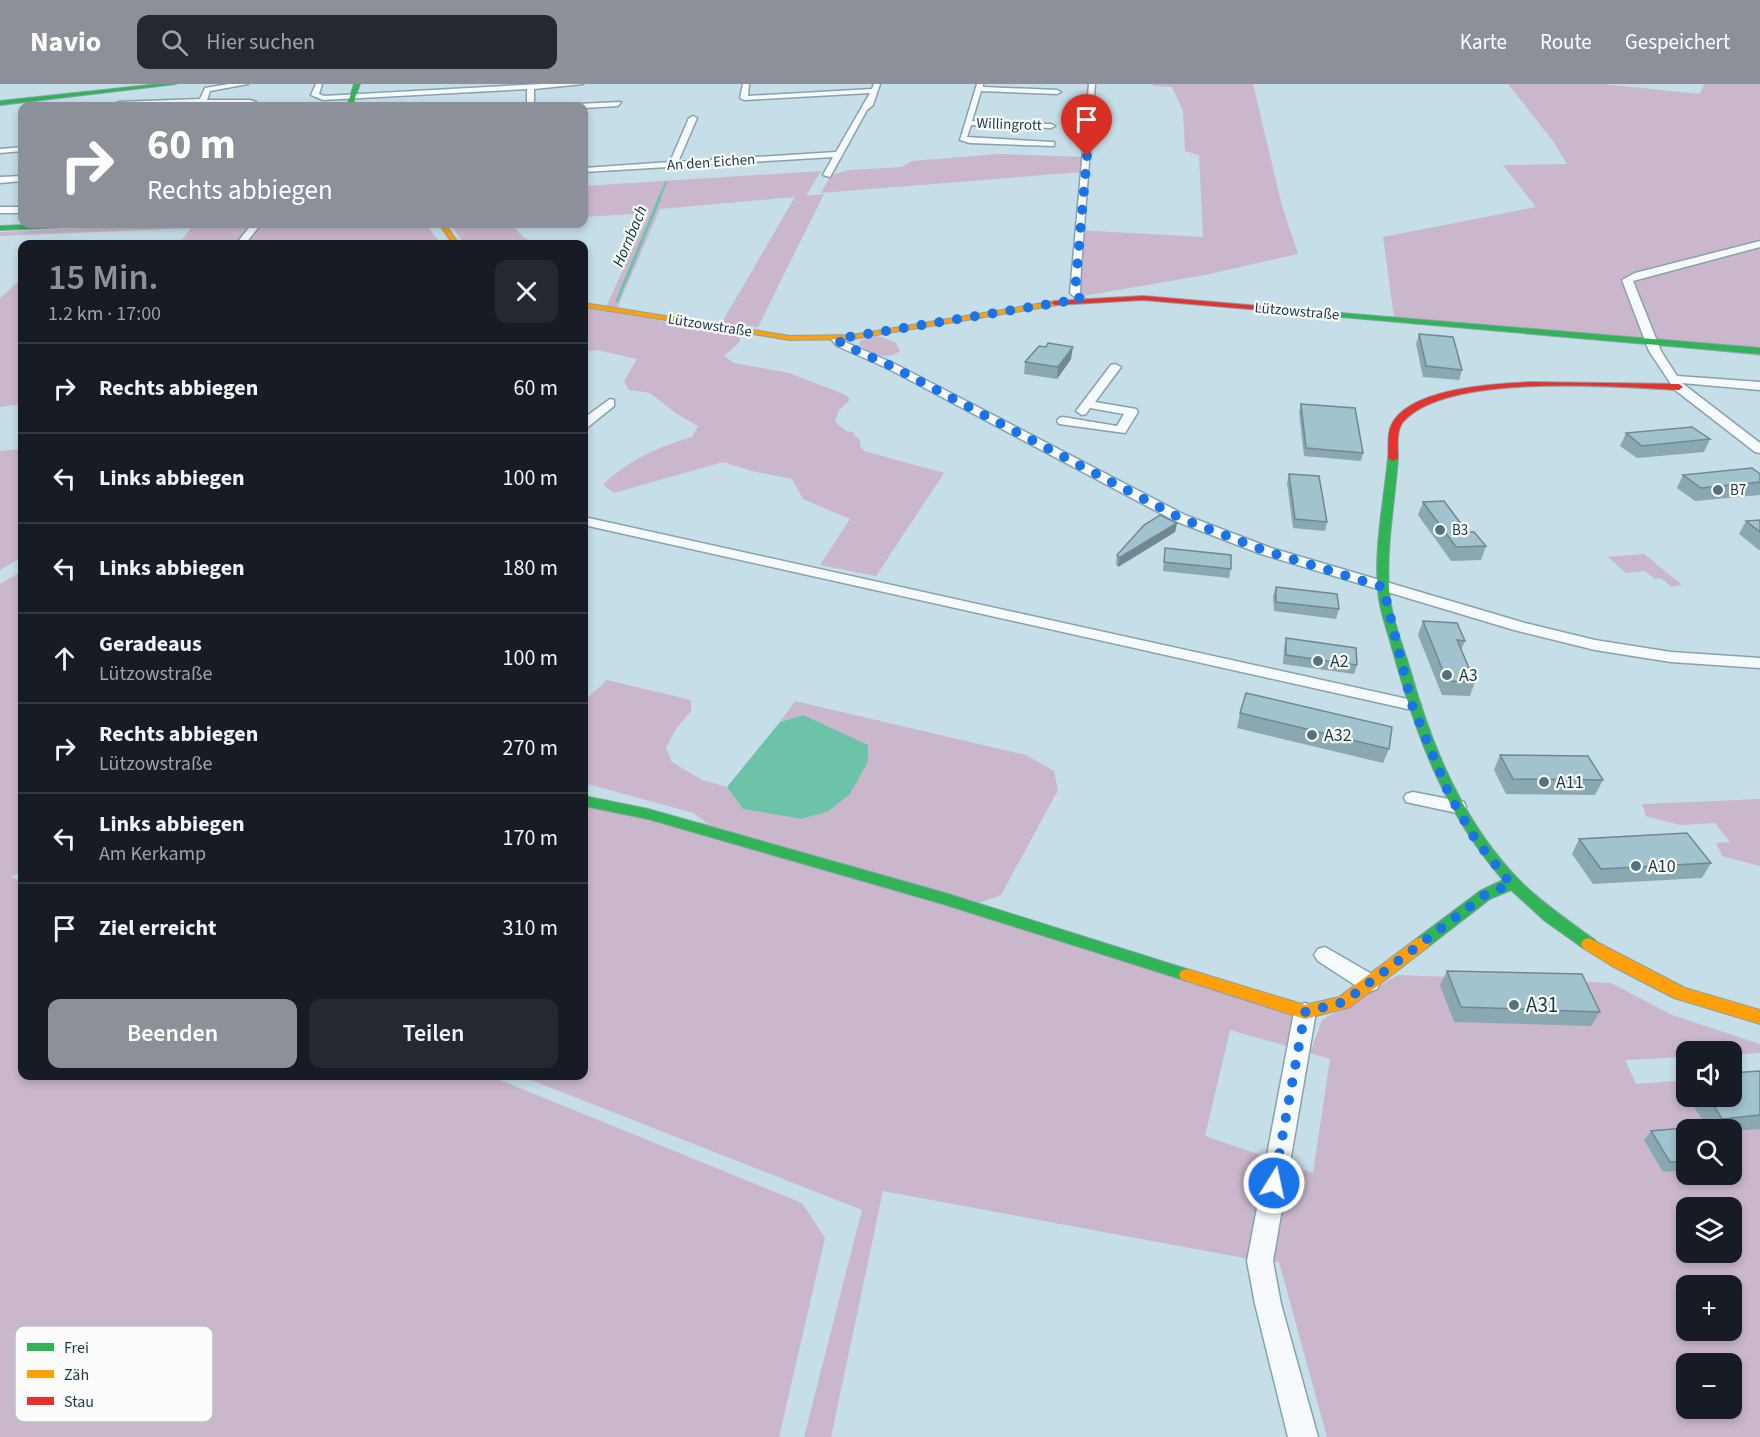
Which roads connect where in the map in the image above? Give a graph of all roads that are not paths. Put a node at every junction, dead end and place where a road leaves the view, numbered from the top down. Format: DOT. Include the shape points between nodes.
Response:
graph roads {
  1 [pos="173,84"];
  2 [pos="245,84"];
  3 [pos="320,84"];
  4 [pos="580,84"];
  5 [pos="746,84"];
  6 [pos="1092,84"];
  7 [pos="980,86"];
  8 [pos="530,87"];
  9 [pos="129,88"];
  10 [pos="875,88"];
  11 [pos="1057,92"];
  12 [pos="353,96"];
  13 [pos="202,101"];
  14 [pos="120,102"];
  15 [pos="180,102"];
  16 [pos="250,102"];
  17 [pos="531,102"];
  18 [pos="0,104"];
  19 [pos="618,104"];
  20 [pos="588,105"];
  21 [pos="693,118"];
  22 [pos="968,123"];
  23 [pos="1051,126"];
  24 [pos="18,142"];
  25 [pos="1051,144"];
  26 [pos="18,149"];
  27 [pos="3,151"];
  28 [pos="838,154"];
  29 [pos="673,164"];
  30 [pos="588,170"];
  31 [pos="827,175"];
  32 [pos="18,179"];
  33 [pos="0,180"];
  34 [pos="0,210"];
  35 [pos="18,210"];
  36 [pos="18,227"];
  37 [pos="0,228"];
  38 [pos="253,228"];
  39 [pos="243,240"];
  40 [pos="1760,244"];
  41 [pos="1080,299"];
  42 [pos="588,306"];
  43 [pos="837,339"];
  44 [pos="1651,342"];
  45 [pos="1760,351"];
  46 [pos="1115,367"];
  47 [pos="1676,383"];
  48 [pos="1760,386"];
  49 [pos="610,402"];
  50 [pos="1088,404"];
  51 [pos="1109,408"];
  52 [pos="588,421"];
  53 [pos="1097,426"];
  54 [pos="1760,449"];
  55 [pos="588,521"];
  56 [pos="1383,587"];
  57 [pos="1760,663"];
  58 [pos="1412,705"];
  59 [pos="1413,798"];
  60 [pos="588,802"];
  61 [pos="1457,807"];
  62 [pos="1511,884"];
  63 [pos="1325,955"];
  64 [pos="1369,983"];
  65 [pos="1305,1012"];
  66 [pos="1760,1017"];
  67 [pos="1303,1437"];
  1 -- 9 [label="street"];
  2 -- 13 [label="street" via="207,89"];
  3 -- 12 [label="street" via="315,95 318,98"];
  4 -- 8 [label="street"];
  5 -- 10 [label="street" via="744,98"];
  6 -- 41 [label="street" via="1076,267 1075,293"];
  7 -- 11 [label="street, Willingrott"];
  7 -- 22 [label="street, Willingrott"];
  8 -- 12 [label="street" via="451,95"];
  8 -- 17 [label="street"];
  9 -- 14 [label="street" via="130,93"];
  9 -- 18 [label="street"];
  10 -- 28 [label="street" via="869,105"];
  13 -- 15 [label="street"];
  13 -- 16 [label="street"];
  19 -- 20 [label="street"];
  21 -- 29 [label="street"];
  22 -- 23 [label="street, Willingrott"];
  22 -- 25 [label="street, Willingrott" via="965,140"];
  24 -- 27 [label="street"];
  26 -- 27 [label="street"];
  28 -- 29 [label="street, An den Eichen"];
  28 -- 31 [label="street"];
  29 -- 30 [label="street, An den Eichen"];
  32 -- 33 [label="street"];
  34 -- 35 [label="street"];
  36 -- 37 [label="street"];
  38 -- 39 [label="street"];
  40 -- 44 [label="street" via="1627,280"];
  41 -- 43 [label="street, Lützowstraße"];
  41 -- 44 [label="street, Lützowstraße" via="1143,298"];
  42 -- 43 [label="street, Lützowstraße" via="790,338"];
  43 -- 56 [label="street, Lützowstraße" via="1180,518 1266,551"];
  44 -- 45 [label="street, Lützowstraße"];
  44 -- 47 [label="street"];
  46 -- 50 [label="street"];
  47 -- 48 [label="street"];
  47 -- 54 [label="street"];
  47 -- 56 [label="street" via="1488,387 1447,394 1407,411 1396,424"];
  49 -- 52 [label="street"];
  50 -- 51 [label="street"];
  50 -- 53 [label="street" via="1079,415 1059,423"];
  51 -- 53 [label="street"];
  51 -- 53 [label="street" via="1132,412 1121,430"];
  55 -- 58 [label="street"];
  56 -- 57 [label="street, Lützowstraße" via="1595,645 1671,657"];
  56 -- 58 [label="street"];
  58 -- 61 [label="street"];
  59 -- 61 [label="street"];
  60 -- 65 [label="street" via="648,814 945,899"];
  61 -- 62 [label="street" via="1475,839"];
  62 -- 64 [label="street" via="1485,895"];
  62 -- 66 [label="street" via="1566,930 1618,962 1680,993"];
  63 -- 64 [label="street"];
  64 -- 65 [label="street" via="1344,1002"];
  65 -- 67 [label="street" via="1260,1261"];
}
